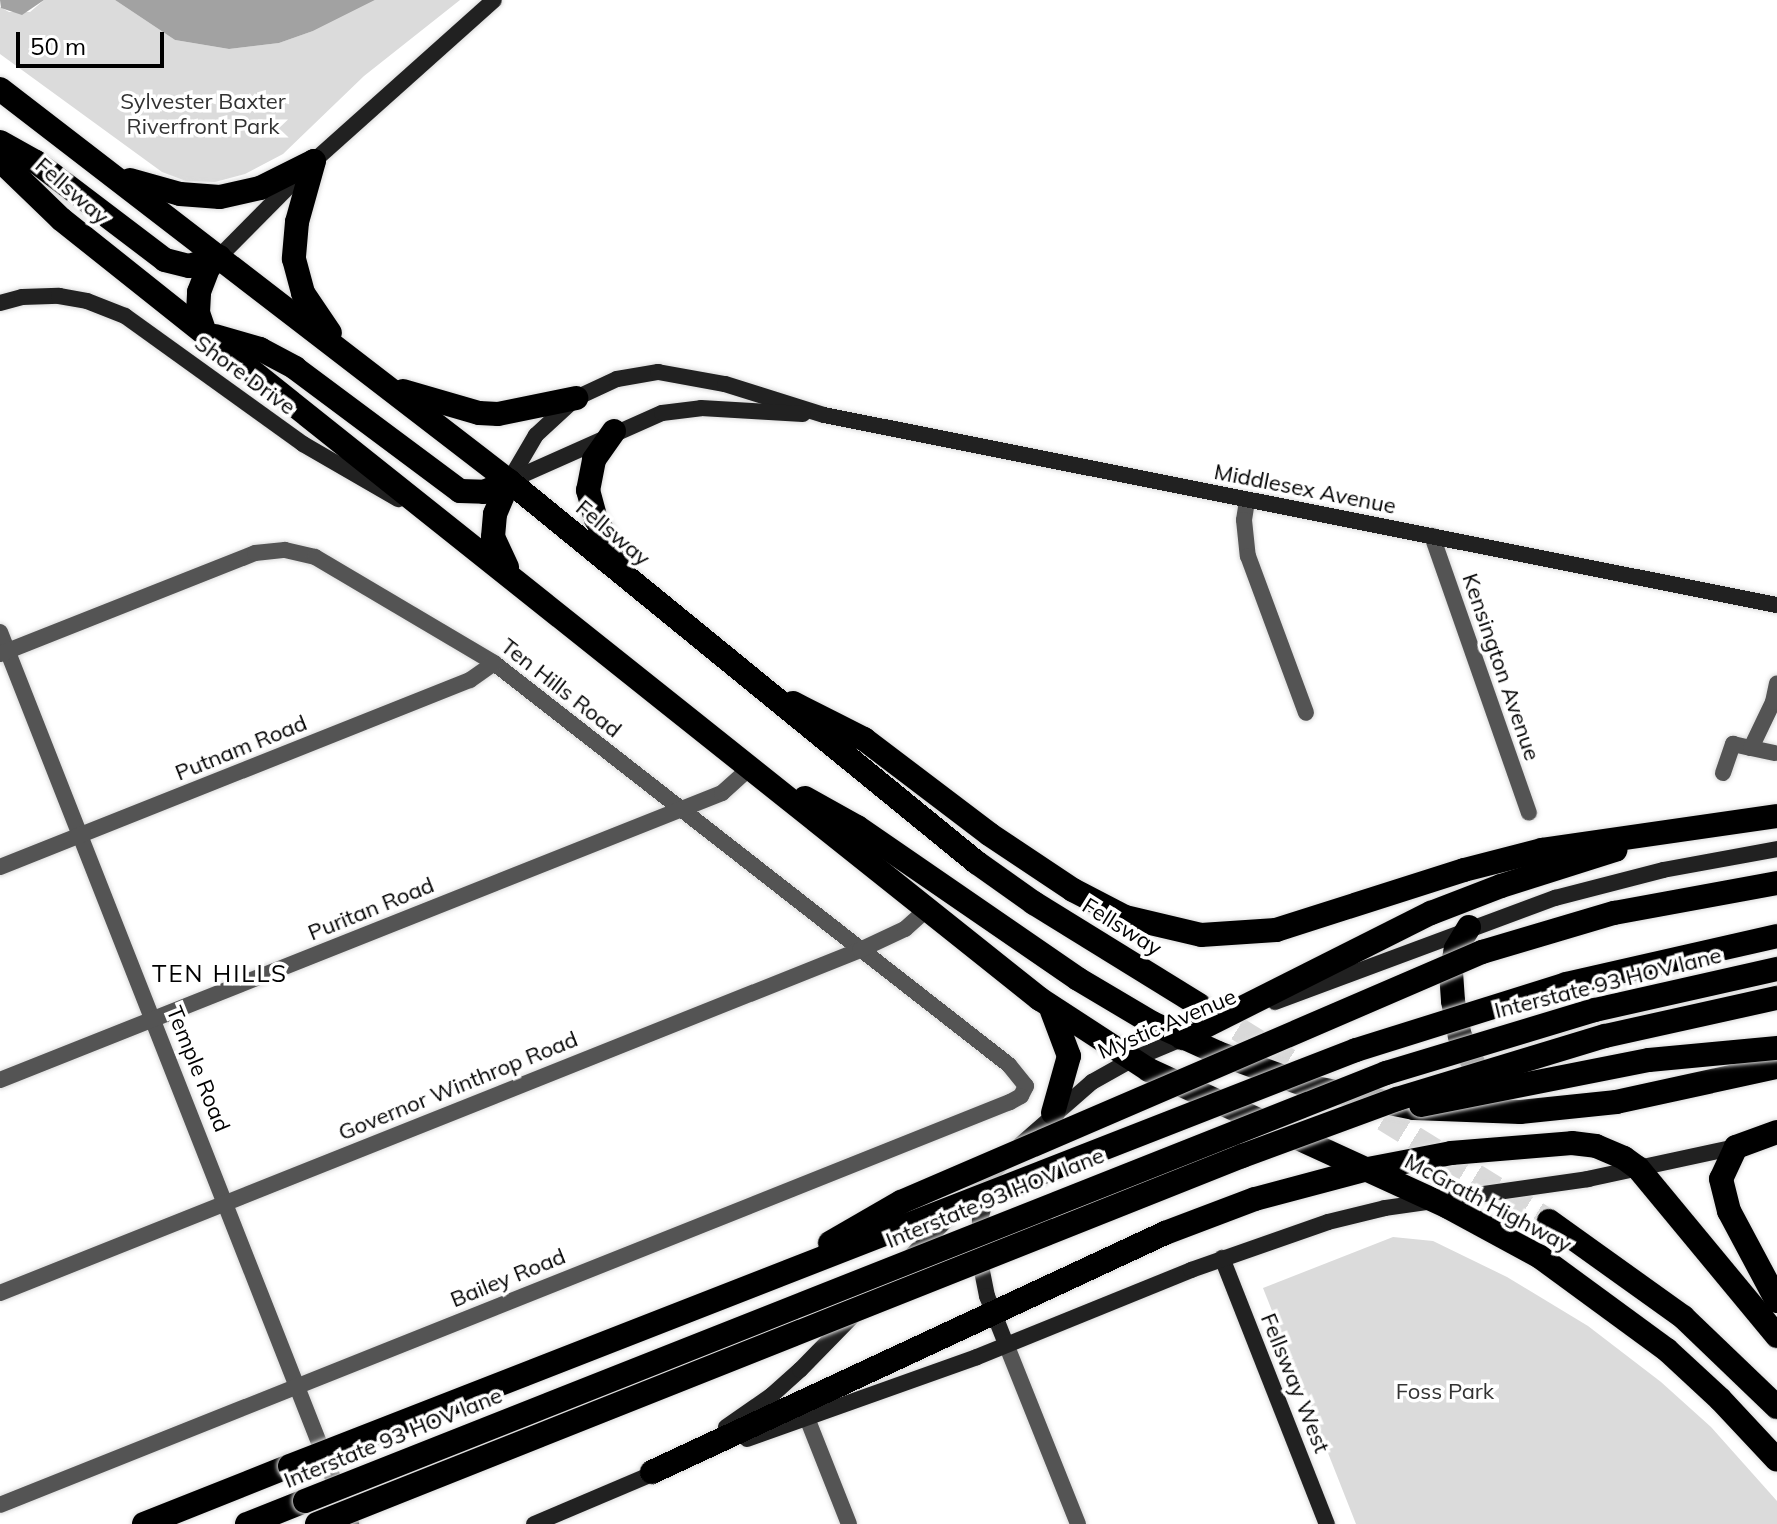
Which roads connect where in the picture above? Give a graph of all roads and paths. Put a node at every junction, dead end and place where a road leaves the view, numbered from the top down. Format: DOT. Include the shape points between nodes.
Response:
graph roads {
  1 [pos="494,0"];
  2 [pos="0,89"];
  3 [pos="0,142"];
  4 [pos="0,160"];
  5 [pos="314,161"];
  6 [pos="104,169"];
  7 [pos="219,257"];
  8 [pos="0,303"];
  9 [pos="205,333"];
  10 [pos="349,357"];
  11 [pos="387,386"];
  12 [pos="576,398"];
  13 [pos="824,415"];
  14 [pos="614,431"];
  15 [pos="509,481"];
  16 [pos="1247,501"];
  17 [pos="454,530"];
  18 [pos="1432,536"];
  19 [pos="516,579"];
  20 [pos="633,583"];
  21 [pos="1777,605"];
  22 [pos="0,632"];
  23 [pos="4,652"];
  24 [pos="494,663"];
  25 [pos="1777,683"];
  26 [pos="755,684"];
  27 [pos="1306,713"];
  28 [pos="1751,748"];
  29 [pos="1774,753"];
  30 [pos="750,768"];
  31 [pos="1723,773"];
  32 [pos="681,809"];
  33 [pos="1529,813"];
  34 [pos="1777,816"];
  35 [pos="1738,822"];
  36 [pos="81,836"];
  37 [pos="1777,849"];
  38 [pos="0,867"];
  39 [pos="1777,883"];
  40 [pos="926,910"];
  41 [pos="1469,927"];
  42 [pos="1777,936"];
  43 [pos="860,950"];
  44 [pos="1777,969"];
  45 [pos="1777,998"];
  46 [pos="1048,1005"];
  47 [pos="1199,1005"];
  48 [pos="154,1019"];
  49 [pos="1182,1038"];
  50 [pos="1777,1048"];
  51 [pos="1131,1060"];
  52 [pos="1777,1067"];
  53 [pos="0,1080"];
  54 [pos="1026,1086"];
  55 [pos="1520,1112"];
  56 [pos="1053,1113"];
  57 [pos="1329,1124"];
  58 [pos="1777,1134"];
  59 [pos="1736,1147"];
  60 [pos="997,1168"];
  61 [pos="1638,1168"];
  62 [pos="1368,1169"];
  63 [pos="1434,1201"];
  64 [pos="227,1202"];
  65 [pos="1549,1221"];
  66 [pos="1222,1258"];
  67 [pos="772,1278"];
  68 [pos="0,1293"];
  69 [pos="1777,1301"];
  70 [pos="993,1312"];
  71 [pos="1777,1336"];
  72 [pos="1006,1344"];
  73 [pos="298,1385"];
  74 [pos="1777,1407"];
  75 [pos="807,1418"];
  76 [pos="1777,1460"];
  77 [pos="652,1472"];
  78 [pos="0,1505"];
  79 [pos="564,1518"];
  80 [pos="144,1524"];
  81 [pos="247,1524"];
  82 [pos="317,1524"];
  83 [pos="351,1524"];
  84 [pos="534,1524"];
  85 [pos="849,1524"];
  86 [pos="1078,1524"];
  87 [pos="1327,1524"];
  1 -- 5 [label="main road"];
  2 -- 6 [label="highway, Fellsway"];
  3 -- 7 [label="highway" via="36,162 165,260 189,266"];
  4 -- 9 [label="highway, Fellsway" via="56,215"];
  5 -- 6 [label="highway" via="260,188 220,197 159,190"];
  5 -- 7 [label="main road"];
  5 -- 10 [label="highway" via="294,239 296,275 311,308"];
  6 -- 7 [label="highway, Fellsway"];
  7 -- 9 [label="highway" via="208,268 199,292 198,313"];
  7 -- 10 [label="highway, Fellsway"];
  8 -- 17 [label="main road, Shore Drive" via="59,296 125,316 303,444"];
  9 -- 15 [label="highway" via="260,349 295,368 460,491 484,492"];
  9 -- 17 [label="highway, Fellsway"];
  10 -- 11 [label="highway, Fellsway"];
  11 -- 12 [label="highway" via="479,413"];
  11 -- 15 [label="highway, Fellsway"];
  12 -- 13 [label="main road, Middlesex Avenue" via="617,379 658,372 725,384"];
  12 -- 15 [label="main road, Middlesex Avenue" via="536,435"];
  13 -- 14 [label="main road, Middlesex Avenue" via="683,409"];
  13 -- 16 [label="main road, Middlesex Avenue"];
  14 -- 15 [label="main road, Middlesex Avenue"];
  14 -- 20 [label="highway" via="594,460 588,490 596,519"];
  15 -- 19 [label="highway" via="495,514 493,537 501,560"];
  15 -- 20 [label="highway, Fellsway"];
  16 -- 18 [label="main road, Middlesex Avenue"];
  16 -- 27 [label="street" via="1248,556"];
  17 -- 19 [label="highway, Fellsway"];
  18 -- 21 [label="main road, Middlesex Avenue"];
  18 -- 33 [label="street, Kensington Avenue"];
  19 -- 30 [label="highway, Fellsway"];
  20 -- 26 [label="highway, Fellsway"];
  22 -- 23 [label="street, Temple Road"];
  23 -- 24 [label="street, Ten Hills Road" via="239,558 285,550 329,563"];
  23 -- 36 [label="street, Temple Road"];
  24 -- 32 [label="street, Ten Hills Road"];
  24 -- 36 [label="street, Putnam Road" via="470,680"];
  25 -- 28 [label="street"];
  26 -- 35 [label="highway" via="864,739 1060,882 1125,917 1175,932 1276,930 1542,850"];
  26 -- 47 [label="highway, Fellsway" via="976,862"];
  28 -- 29 [label="street"];
  28 -- 31 [label="street" via="1733,744"];
  30 -- 32 [label="street, Puritan Road" via="722,793"];
  30 -- 40 [label="highway, Fellsway"];
  30 -- 49 [label="highway" via="857,827 1078,979"];
  32 -- 43 [label="street, Ten Hills Road"];
  32 -- 48 [label="street, Puritan Road"];
  34 -- 35 [label="highway"];
  35 -- 49 [label="highway" via="1609,852 1465,899 1358,947"];
  36 -- 38 [label="street, Putnam Road"];
  36 -- 48 [label="street, Temple Road"];
  37 -- 41 [label="main road, Mystic Avenue" via="1609,883"];
  39 -- 67 [label="highway, bridge" via="1614,913 1482,952 901,1202"];
  40 -- 43 [label="street, Governor Winthrop Road" via="905,929"];
  40 -- 46 [label="highway, Fellsway"];
  41 -- 49 [label="main road, Mystic Avenue"];
  41 -- 55 [label="highway" via="1451,972 1460,1036 1489,1094"];
  42 -- 67 [label="highway, bridge" via="1610,973 1427,1025 1291,1073"];
  43 -- 54 [label="street, Ten Hills Road" via="1009,1065"];
  43 -- 64 [label="street, Governor Winthrop Road"];
  44 -- 81 [label="highway, Interstate 93 HOV lane, bridge" via="1595,1010 1386,1073"];
  45 -- 57 [label="highway, bridge" via="1534,1056"];
  46 -- 51 [label="highway, Fellsway"];
  46 -- 56 [label="highway" via="1069,1056"];
  48 -- 53 [label="street, Puritan Road"];
  48 -- 64 [label="street, Temple Road"];
  49 -- 51 [label="main road, Mystic Avenue"];
  49 -- 55 [label="highway" via="1263,1071 1360,1099 1414,1108"];
  50 -- 57 [label="highway, bridge" via="1649,1060"];
  51 -- 56 [label="main road, Mystic Avenue"];
  51 -- 62 [label="highway, McGrath Highway"];
  52 -- 55 [label="highway" via="1616,1102"];
  54 -- 73 [label="street, Bailey Road" via="1010,1102"];
  56 -- 60 [label="main road, Mystic Avenue"];
  57 -- 82 [label="highway, bridge"];
  58 -- 59 [label="highway"];
  59 -- 61 [label="main road, Mystic Avenue"];
  59 -- 69 [label="highway" via="1723,1169 1721,1189"];
  60 -- 70 [label="main road" via="978,1238"];
  60 -- 77 [label="main road, Mystic Avenue" via="786,1383"];
  61 -- 62 [label="highway" via="1609,1151 1572,1143 1451,1153"];
  61 -- 63 [label="main road, Mystic Avenue"];
  61 -- 71 [label="highway"];
  62 -- 63 [label="highway, McGrath Highway"];
  62 -- 70 [label="highway" via="1214,1213"];
  63 -- 66 [label="main road, Mystic Avenue" via="1357,1214"];
  63 -- 76 [label="highway, McGrath Highway" via="1525,1248 1612,1306 1693,1374"];
  64 -- 68 [label="street, Governor Winthrop Road"];
  64 -- 73 [label="street, Temple Road"];
  65 -- 74 [label="highway, McGrath Highway" via="1683,1317"];
  66 -- 72 [label="main road, Mystic Avenue"];
  66 -- 87 [label="main road, Fellsway West"];
  67 -- 80 [label="highway, bridge"];
  70 -- 72 [label="main road"];
  70 -- 77 [label="highway"];
  72 -- 75 [label="main road, Mystic Avenue"];
  72 -- 86 [label="street"];
  73 -- 78 [label="street, Bailey Road"];
  73 -- 83 [label="street, Temple Road"];
  75 -- 77 [label="main road, Mystic Avenue"];
  75 -- 85 [label="street"];
  77 -- 79 [label="main road, Mystic Avenue"];
  79 -- 84 [label="main road, Mystic Avenue"];
}
